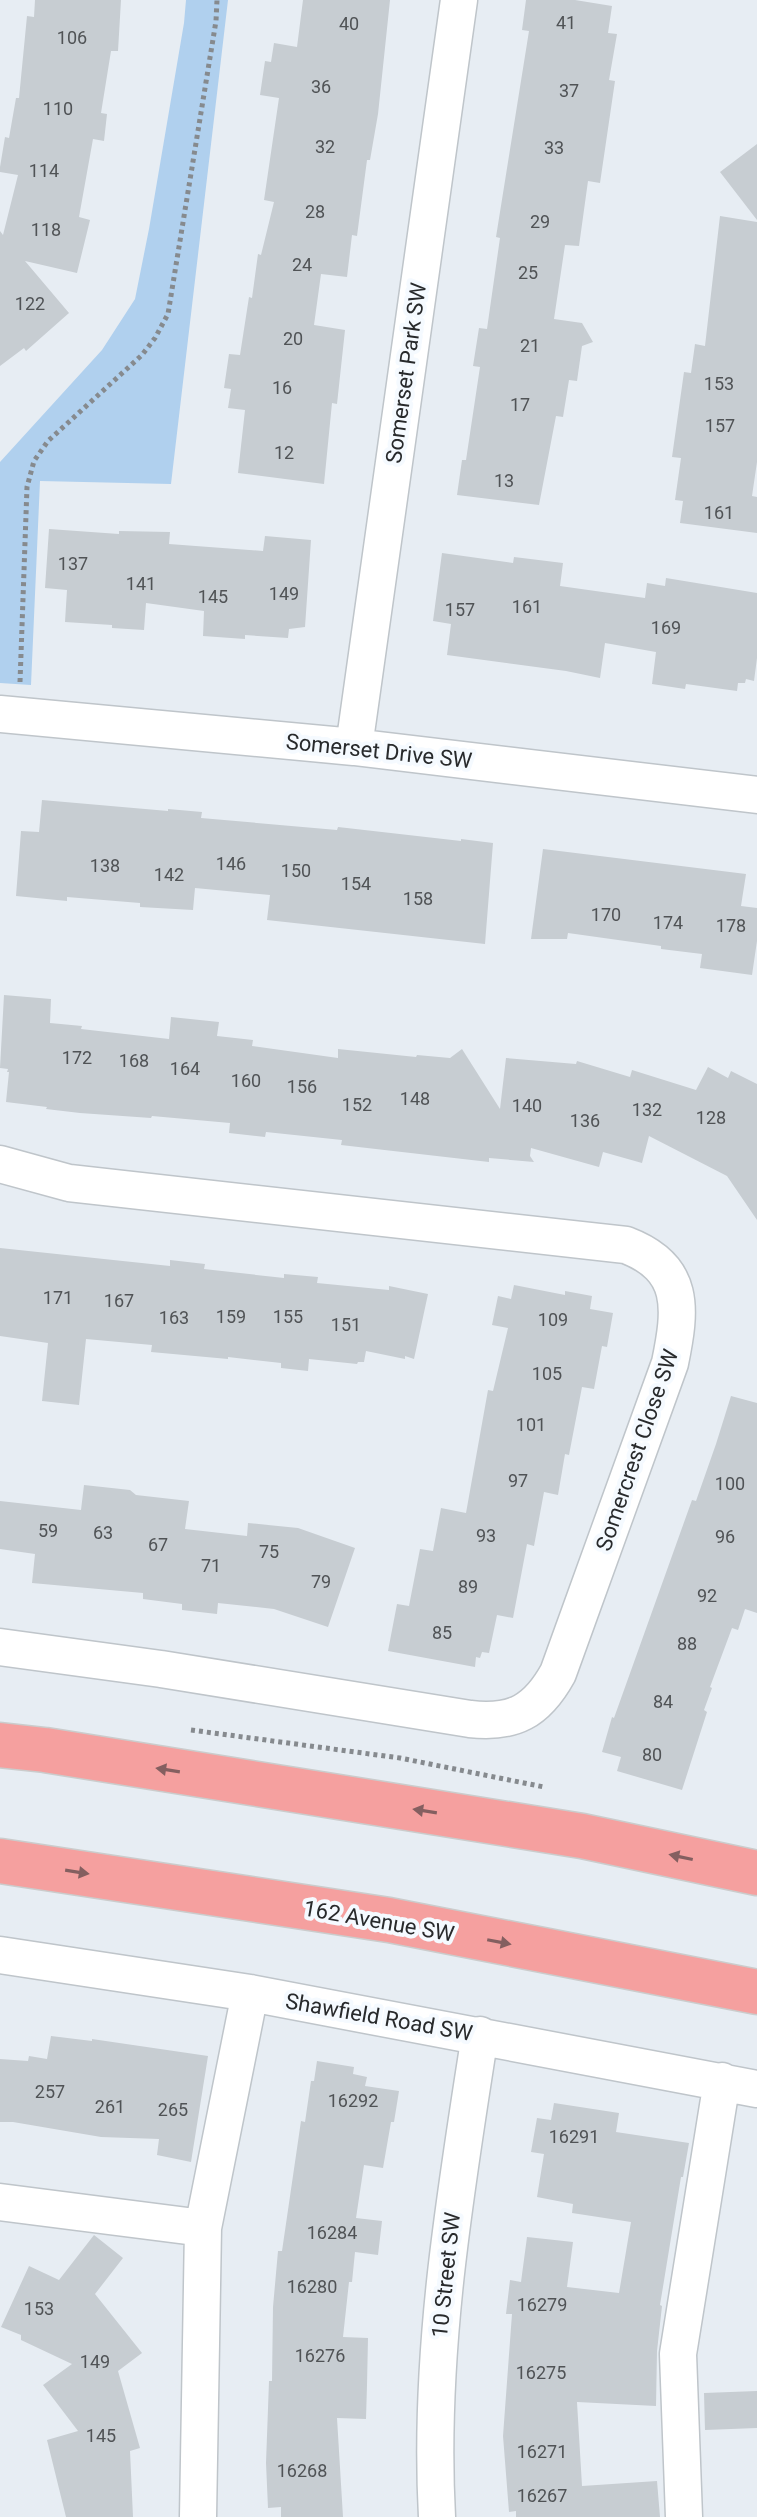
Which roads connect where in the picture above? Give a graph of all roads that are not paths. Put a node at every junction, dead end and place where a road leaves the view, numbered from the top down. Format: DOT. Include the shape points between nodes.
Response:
graph roads {
  1 [pos="459,0"];
  2 [pos="9,714"];
  3 [pos="354,747"];
  4 [pos="757,795"];
  5 [pos="0,1164"];
  6 [pos="0,1647"];
  7 [pos="0,1745"];
  8 [pos="0,1861"];
  9 [pos="757,1873"];
  10 [pos="0,1955"];
  11 [pos="757,1992"];
  12 [pos="250,1993"];
  13 [pos="480,2035"];
  14 [pos="722,2081"];
  15 [pos="757,2089"];
  16 [pos="0,2202"];
  17 [pos="203,2228"];
  18 [pos="198,2517"];
  19 [pos="437,2517"];
  20 [pos="684,2517"];
  1 -- 3 [label="street, Somerset Park SW"];
  2 -- 3 [label="street, Somerset Drive SW"];
  3 -- 4 [label="street, Somerset Drive SW"];
  5 -- 6 [label="street, Somercrest Close SW" via="69,1183 626,1245 660,1264 678,1299 678,1326 670,1363 558,1673 537,1703 515,1717 470,1719"];
  9 -- 7 [label="main road, one-way" via="582,1836"];
  8 -- 11 [label="main road, 162 Avenue SW, one-way" via="389,1920"];
  10 -- 12 [label="street, Shawfield Road SW"];
  12 -- 13 [label="street, Shawfield Road SW"];
  12 -- 17 [label="street"];
  13 -- 14 [label="street, Shawfield Road SW"];
  13 -- 19 [label="street, 10 Street SW" via="454,2202 436,2370"];
  14 -- 15 [label="street, Shawfield Road SW"];
  14 -- 20 [label="street" via="678,2354"];
  16 -- 17 [label="street"];
  17 -- 18 [label="street"];
}
